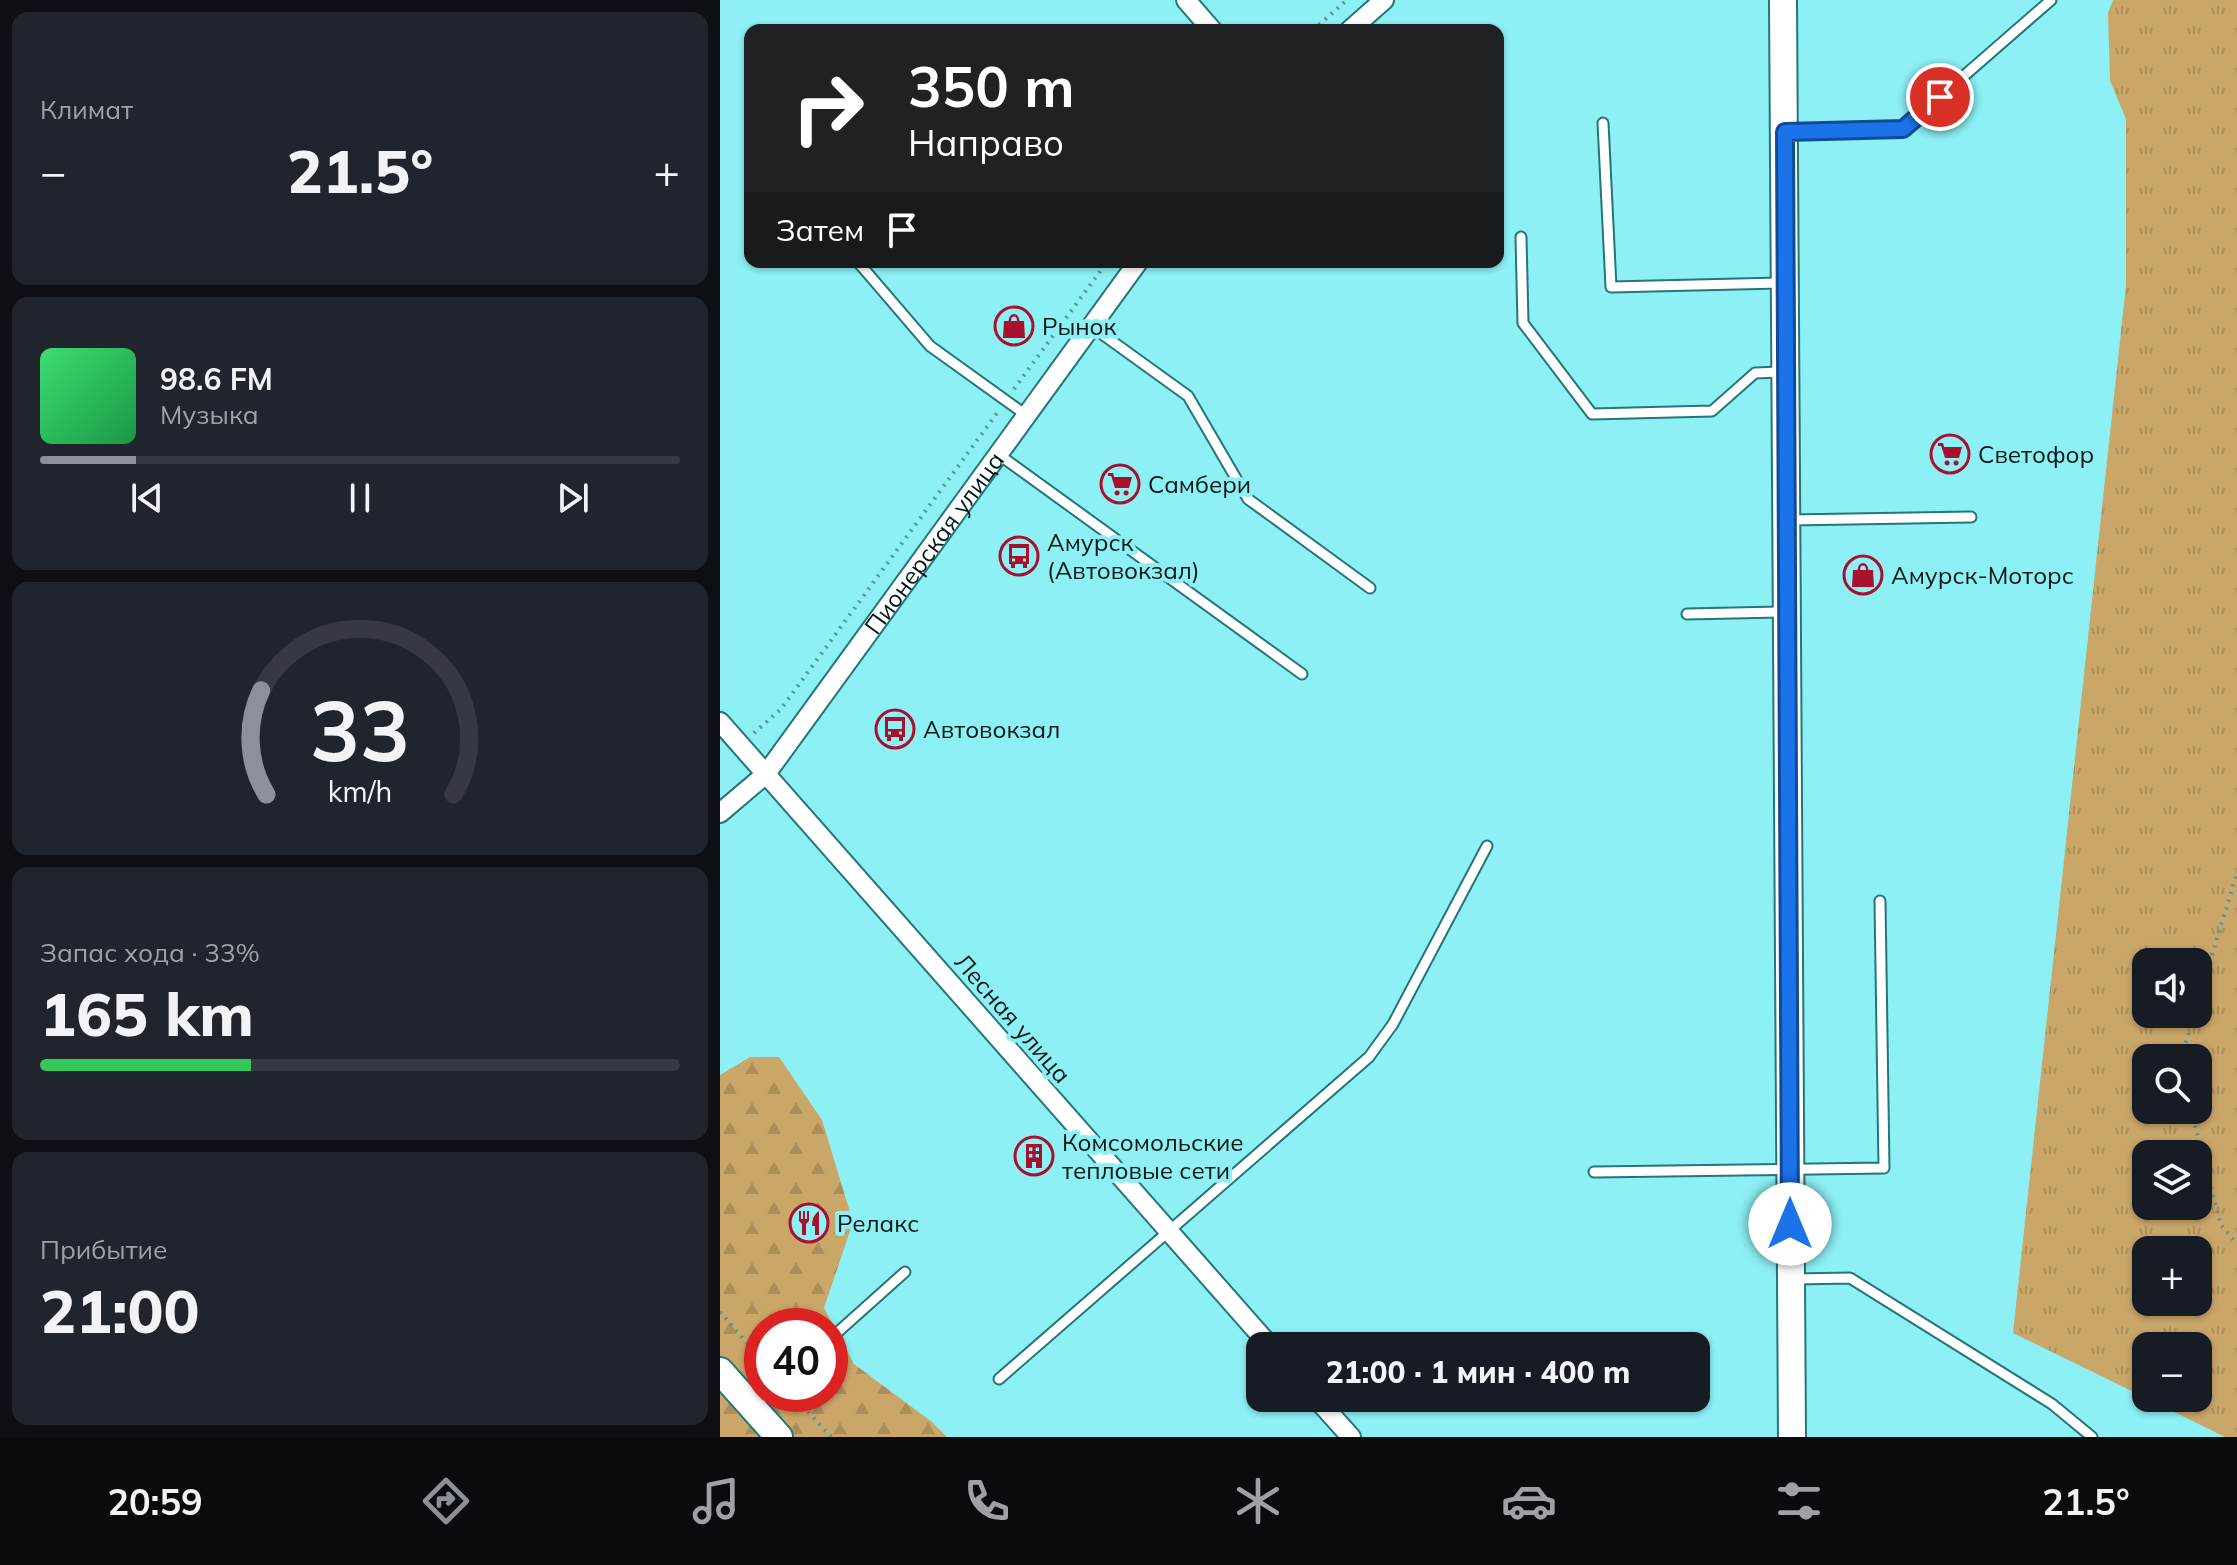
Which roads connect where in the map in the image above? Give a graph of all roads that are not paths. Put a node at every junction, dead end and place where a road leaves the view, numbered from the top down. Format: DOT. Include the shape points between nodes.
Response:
graph roads {
  1 [pos="1186,0"];
  2 [pos="1384,0"];
  3 [pos="1783,0"];
  4 [pos="2051,0"];
  5 [pos="1207,24"];
  6 [pos="1357,24"];
  7 [pos="1603,123"];
  8 [pos="1785,132"];
  9 [pos="1521,237"];
  10 [pos="863,268"];
  11 [pos="1134,268"];
  12 [pos="1786,283"];
  13 [pos="1091,326"];
  14 [pos="1786,372"];
  15 [pos="1026,415"];
  16 [pos="998,454"];
  17 [pos="1971,517"];
  18 [pos="1787,520"];
  19 [pos="1370,588"];
  20 [pos="1787,612"];
  21 [pos="1687,614"];
  22 [pos="1302,674"];
  23 [pos="720,722"];
  24 [pos="766,774"];
  25 [pos="720,813"];
  26 [pos="1487,846"];
  27 [pos="1880,901"];
  28 [pos="1790,1169"];
  29 [pos="1594,1172"];
  30 [pos="1169,1231"];
  31 [pos="905,1272"];
  32 [pos="1791,1279"];
  33 [pos="848,1323"];
  34 [pos="1258,1332"];
  35 [pos="720,1371"];
  36 [pos="999,1379"];
  37 [pos="1329,1412"];
  38 [pos="779,1437"];
  39 [pos="1351,1437"];
  40 [pos="1792,1437"];
  41 [pos="2092,1437"];
  1 -- 5 [label="street"];
  2 -- 6 [label="street"];
  3 -- 8 [label="street"];
  4 -- 8 [label="lane" via="1903,129"];
  7 -- 12 [label="lane" via="1611,287"];
  8 -- 12 [label="street"];
  9 -- 14 [label="lane" via="1523,323 1592,414 1712,411 1755,373"];
  10 -- 15 [label="lane" via="930,346"];
  11 -- 13 [label="street, Пионерская улица"];
  12 -- 14 [label="street"];
  13 -- 15 [label="street, Пионерская улица"];
  13 -- 19 [label="lane" via="1188,396 1248,499"];
  14 -- 18 [label="street"];
  15 -- 16 [label="street, Пионерская улица"];
  16 -- 22 [label="lane"];
  16 -- 24 [label="street, Пионерская улица"];
  17 -- 18 [label="lane"];
  18 -- 20 [label="street"];
  20 -- 21 [label="lane"];
  20 -- 28 [label="street"];
  23 -- 24 [label="street, Лесная улица"];
  24 -- 25 [label="street, Пионерская улица"];
  24 -- 30 [label="street, Лесная улица"];
  26 -- 30 [label="lane" via="1393,1024 1369,1057"];
  27 -- 28 [label="lane" via="1884,1168"];
  28 -- 29 [label="lane"];
  28 -- 32 [label="street"];
  30 -- 34 [label="street, Лесная улица"];
  30 -- 36 [label="lane"];
  31 -- 33 [label="lane"];
  32 -- 40 [label="street"];
  32 -- 41 [label="lane" via="1850,1278 2052,1404"];
  35 -- 38 [label="street" via="756,1404"];
  37 -- 39 [label="street"];
}
